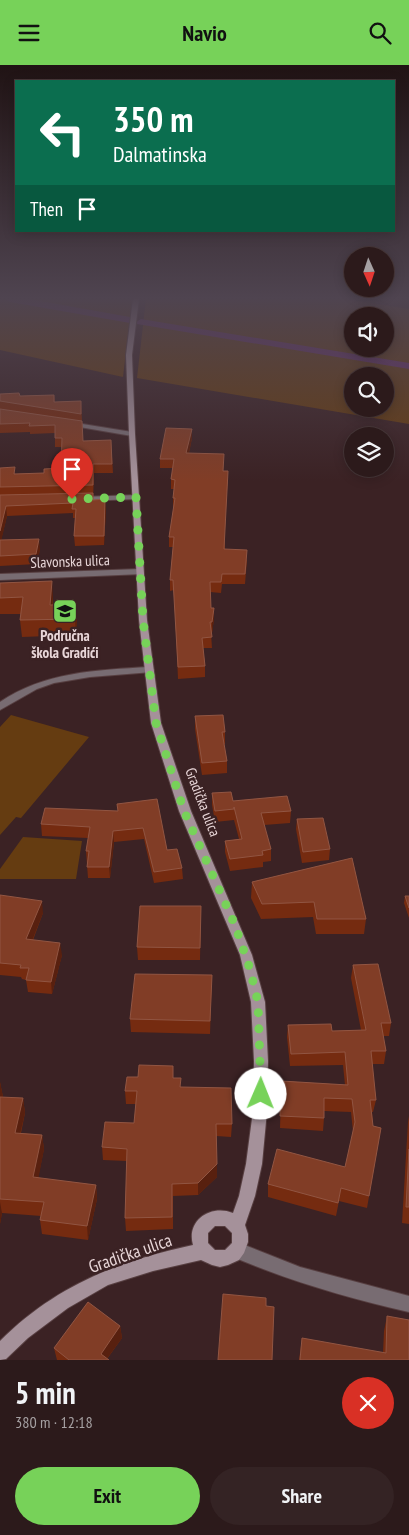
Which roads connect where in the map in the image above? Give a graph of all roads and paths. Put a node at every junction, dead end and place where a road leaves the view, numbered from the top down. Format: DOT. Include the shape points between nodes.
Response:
graph roads {
  1 [pos="128,359"];
  2 [pos="58,422"];
  3 [pos="132,434"];
  4 [pos="136,497"];
  5 [pos="68,499"];
  6 [pos="140,572"];
  7 [pos="0,577"];
  8 [pos="149,670"];
  9 [pos="0,707"];
  10 [pos="237,1225"];
  11 [pos="237,1250"];
  12 [pos="204,1251"];
  13 [pos="409,1304"];
  14 [pos="0,1353"];
  1 -- 3 [label="street, Gradička ulica"];
  2 -- 3 [label="street"];
  3 -- 4 [label="street, Gradička ulica"];
  4 -- 5 [label="street"];
  4 -- 6 [label="street, Gradička ulica"];
  6 -- 7 [label="street, Slavonska ulica"];
  6 -- 8 [label="street, Gradička ulica"];
  8 -- 9 [label="street" via="55,681 20,694"];
  8 -- 10 [label="street, Gradička ulica" via="156,723 184,811 246,955 258,1002 260,1111 254,1163"];
  10 -- 11 [label="street" via="241,1242"];
  10 -- 12 [label="street" via="221,1217 212,1218 204,1224 200,1232"];
  11 -- 12 [label="street" via="230,1257 221,1258 212,1257"];
  11 -- 13 [label="street" via="329,1285"];
  12 -- 14 [label="street, Gradička ulica" via="103,1279 57,1305"];
}
